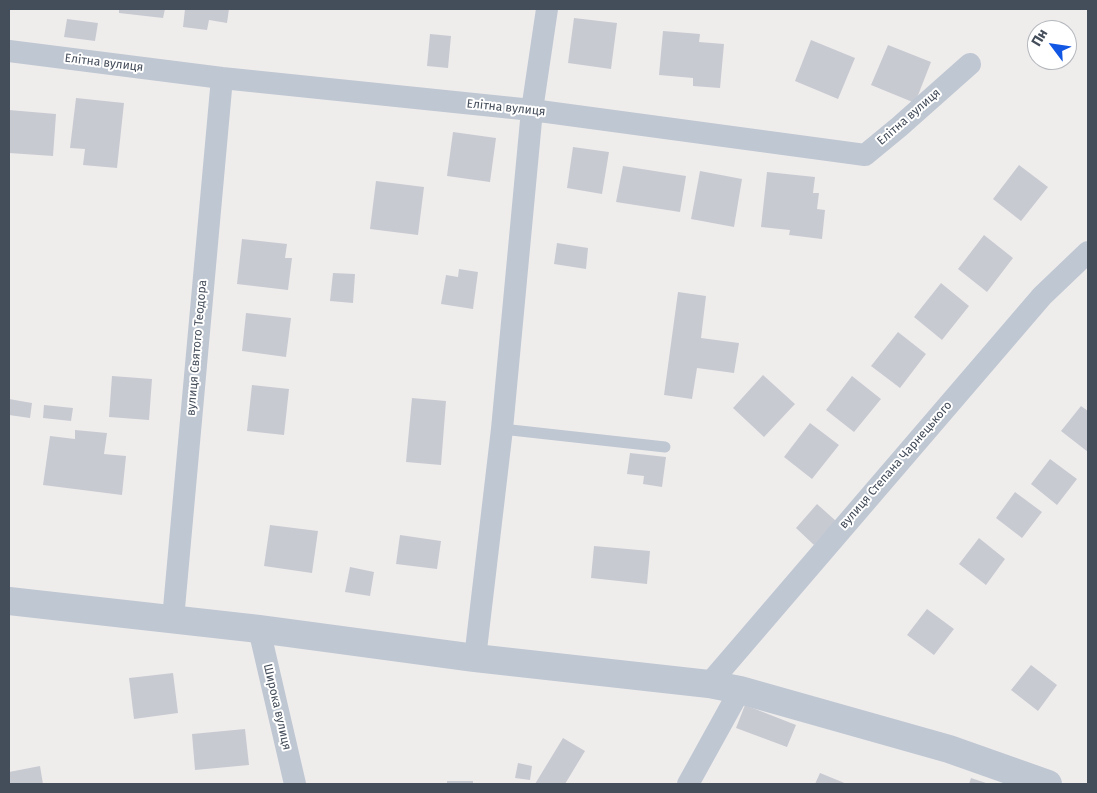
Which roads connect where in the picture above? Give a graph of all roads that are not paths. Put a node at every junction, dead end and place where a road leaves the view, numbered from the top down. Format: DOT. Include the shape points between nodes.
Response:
graph roads {
  1 [pos="547,9"];
  2 [pos="9,51"];
  3 [pos="970,64"];
  4 [pos="222,78"];
  5 [pos="532,110"];
  6 [pos="1088,252"];
  7 [pos="502,429"];
  8 [pos="665,447"];
  9 [pos="9,601"];
  10 [pos="173,619"];
  11 [pos="259,629"];
  12 [pos="476,658"];
  13 [pos="709,684"];
  14 [pos="740,690"];
  15 [pos="296,784"];
  16 [pos="688,784"];
  17 [pos="1048,784"];
  1 -- 5 [label="street"];
  2 -- 4 [label="street, Елітна вулиця"];
  3 -- 5 [label="street, Елітна вулиця" via="865,154"];
  4 -- 5 [label="street, Елітна вулиця"];
  4 -- 10 [label="street, вулиця Святого Теодора"];
  5 -- 7 [label="street"];
  6 -- 13 [label="street, вулиця Степана Чарнецького" via="1042,296"];
  7 -- 8 [label="lane"];
  7 -- 12 [label="street"];
  9 -- 10 [label="street"];
  10 -- 11 [label="street"];
  11 -- 12 [label="street"];
  11 -- 15 [label="street, Широка вулиця"];
  12 -- 13 [label="street"];
  13 -- 14 [label="street"];
  14 -- 16 [label="street"];
  14 -- 17 [label="street" via="949,749"];
}
